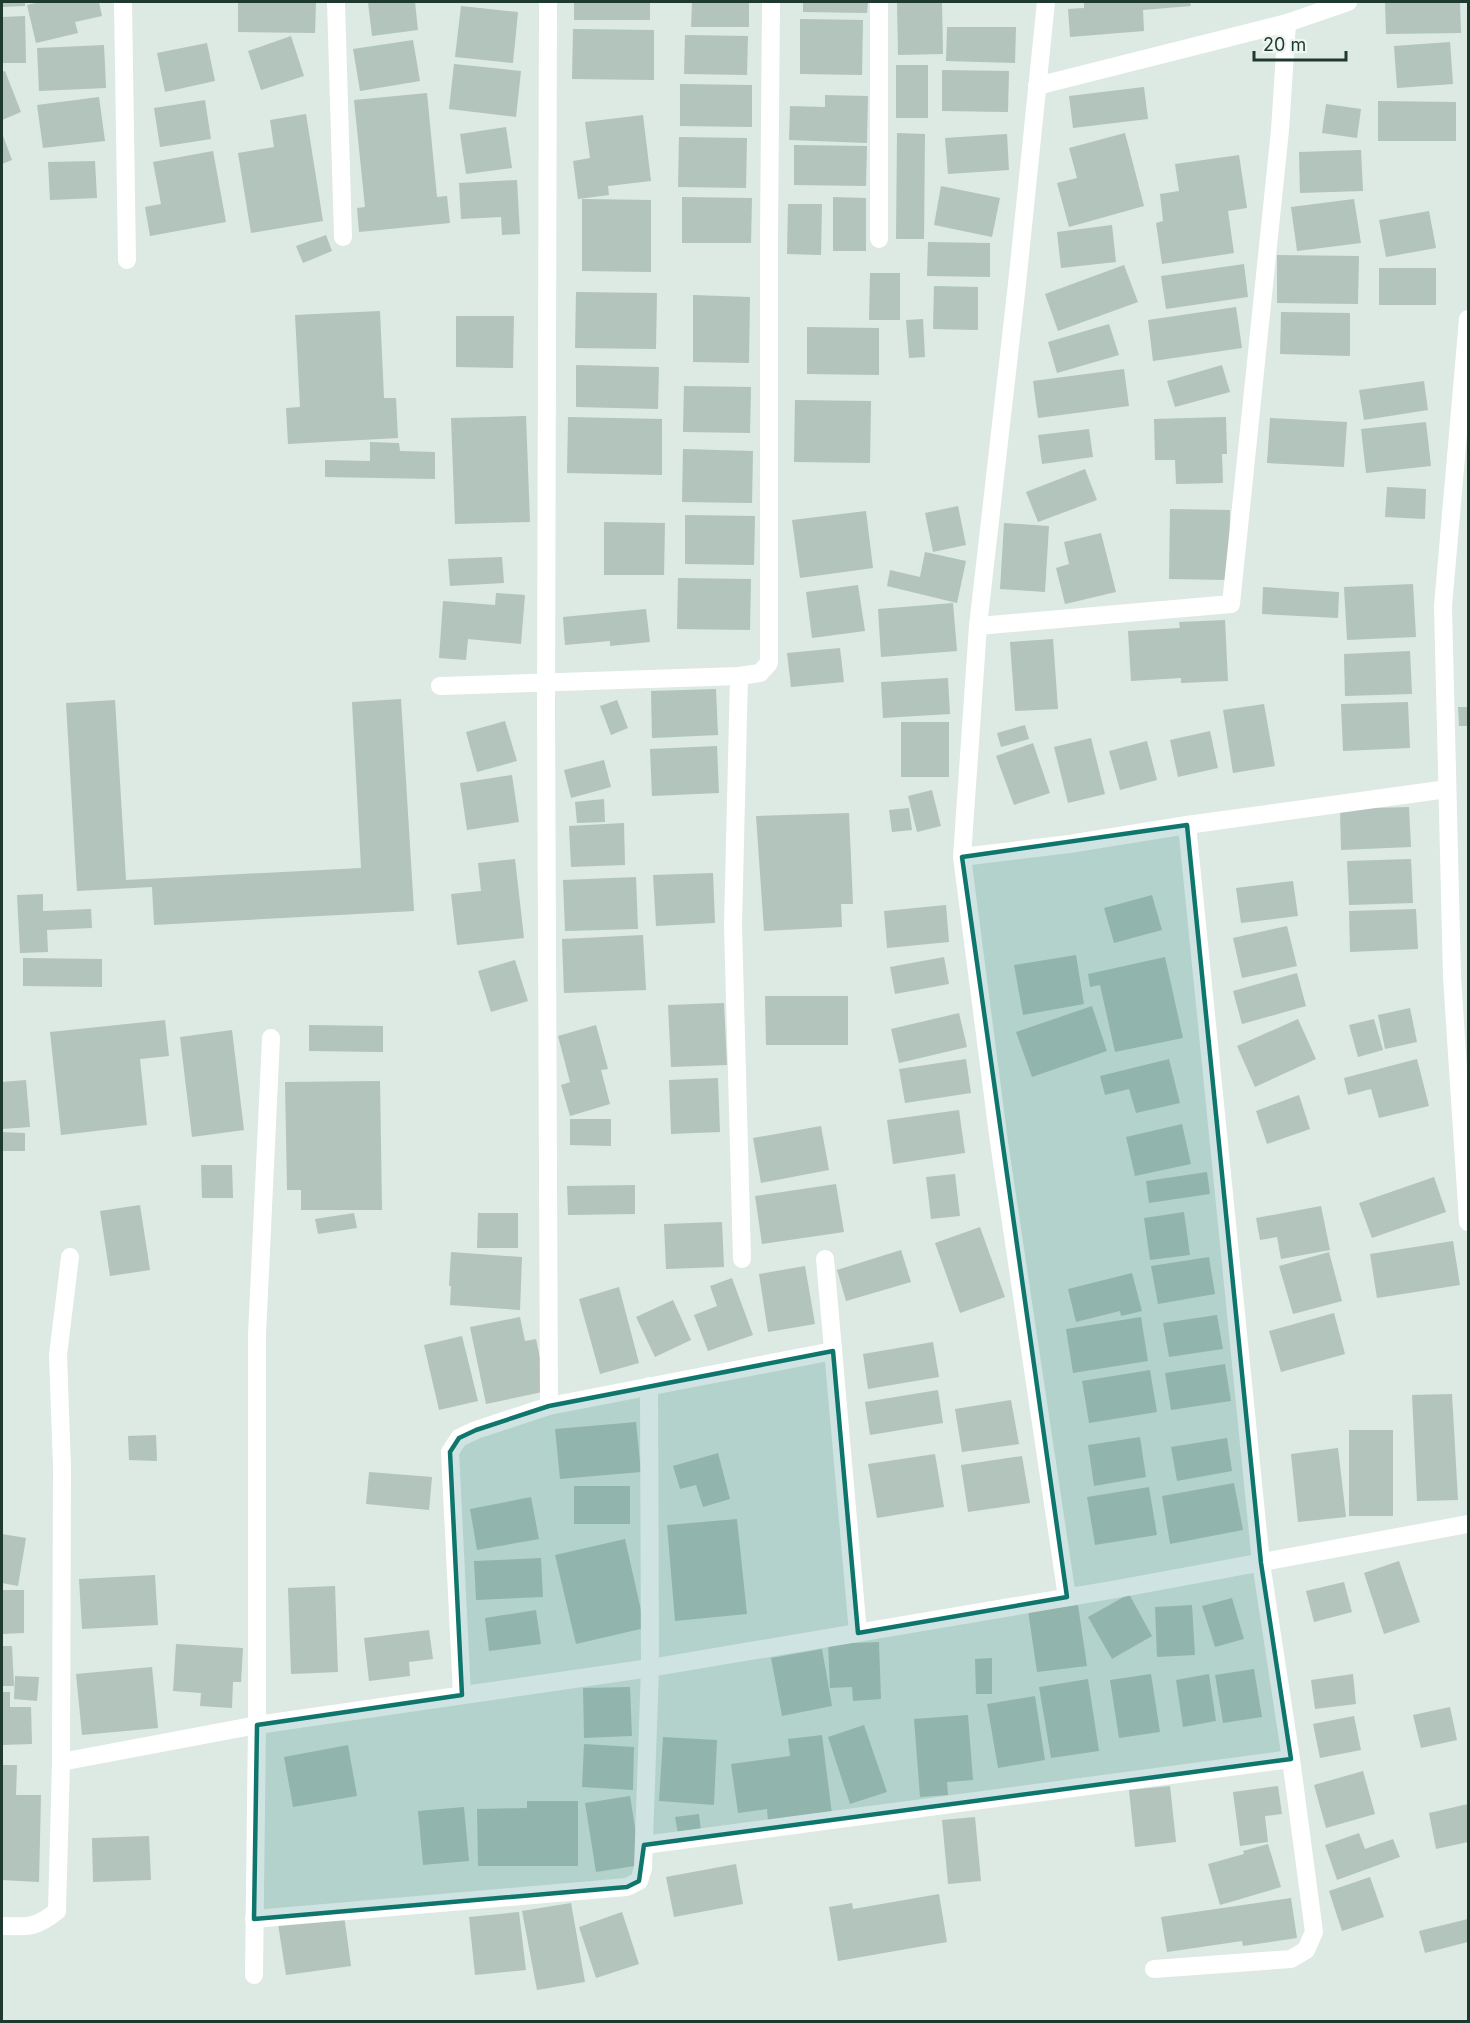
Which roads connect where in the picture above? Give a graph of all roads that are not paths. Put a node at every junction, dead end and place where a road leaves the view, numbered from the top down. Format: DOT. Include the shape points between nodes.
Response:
graph roads {
  1 [pos="123,2"];
  2 [pos="336,2"];
  3 [pos="548,2"];
  4 [pos="771,2"];
  5 [pos="879,2"];
  6 [pos="1046,2"];
  7 [pos="1348,2"];
  8 [pos="1287,23"];
  9 [pos="1037,86"];
  10 [pos="343,237"];
  11 [pos="879,239"];
  12 [pos="127,260"];
  13 [pos="1468,318"];
  14 [pos="978,626"];
  15 [pos="739,676"];
  16 [pos="546,682"];
  17 [pos="440,686"];
  18 [pos="1447,789"];
  19 [pos="1187,825"];
  20 [pos="962,857"];
  21 [pos="270,1038"];
  22 [pos="1468,1222"];
  23 [pos="70,1257"];
  24 [pos="825,1258"];
  25 [pos="742,1259"];
  26 [pos="834,1351"];
  27 [pos="650,1386"];
  28 [pos="549,1406"];
  29 [pos="1468,1524"];
  30 [pos="1261,1563"];
  31 [pos="1067,1597"];
  32 [pos="858,1633"];
  33 [pos="650,1668"];
  34 [pos="462,1695"];
  35 [pos="257,1725"];
  36 [pos="1291,1759"];
  37 [pos="61,1762"];
  38 [pos="644,1845"];
  39 [pos="254,1919"];
  40 [pos="2,1926"];
  41 [pos="1154,1969"];
  42 [pos="254,1974"];
  1 -- 12 [label="street"];
  2 -- 10 [label="street"];
  3 -- 16 [label="street"];
  4 -- 15 [label="street" via="769,663 760,673"];
  5 -- 11 [label="street"];
  6 -- 9 [label="street"];
  7 -- 8 [label="street"];
  8 -- 9 [label="street"];
  8 -- 14 [label="street" via="1280,130 1231,604"];
  9 -- 14 [label="street"];
  13 -- 18 [label="street" via="1443,606"];
  14 -- 20 [label="street"];
  15 -- 16 [label="street"];
  15 -- 25 [label="street" via="733,925"];
  16 -- 17 [label="street"];
  16 -- 28 [label="street"];
  18 -- 19 [label="street"];
  18 -- 22 [label="street" via="1452,977"];
  19 -- 20 [label="street"];
  19 -- 30 [label="street"];
  20 -- 31 [label="street" via="999,1142"];
  21 -- 35 [label="street" via="257,1335"];
  23 -- 37 [label="street" via="57,1355 62,1467"];
  24 -- 26 [label="street"];
  26 -- 27 [label="street"];
  26 -- 32 [label="street"];
  27 -- 28 [label="street"];
  27 -- 33 [label="street"];
  28 -- 34 [label="street" via="476,1430 459,1438 450,1452"];
  29 -- 30 [label="street"];
  30 -- 31 [label="street"];
  30 -- 36 [label="street"];
  31 -- 32 [label="street"];
  32 -- 33 [label="street"];
  33 -- 34 [label="street"];
  33 -- 38 [label="street"];
  34 -- 35 [label="street"];
  35 -- 37 [label="street"];
  35 -- 39 [label="street"];
  36 -- 38 [label="street"];
  36 -- 41 [label="street" via="1314,1932 1306,1950 1291,1959"];
  37 -- 40 [label="street" via="57,1911 30,1927"];
  38 -- 39 [label="street" via="639,1881 627,1887"];
  39 -- 42 [label="street"];
}
